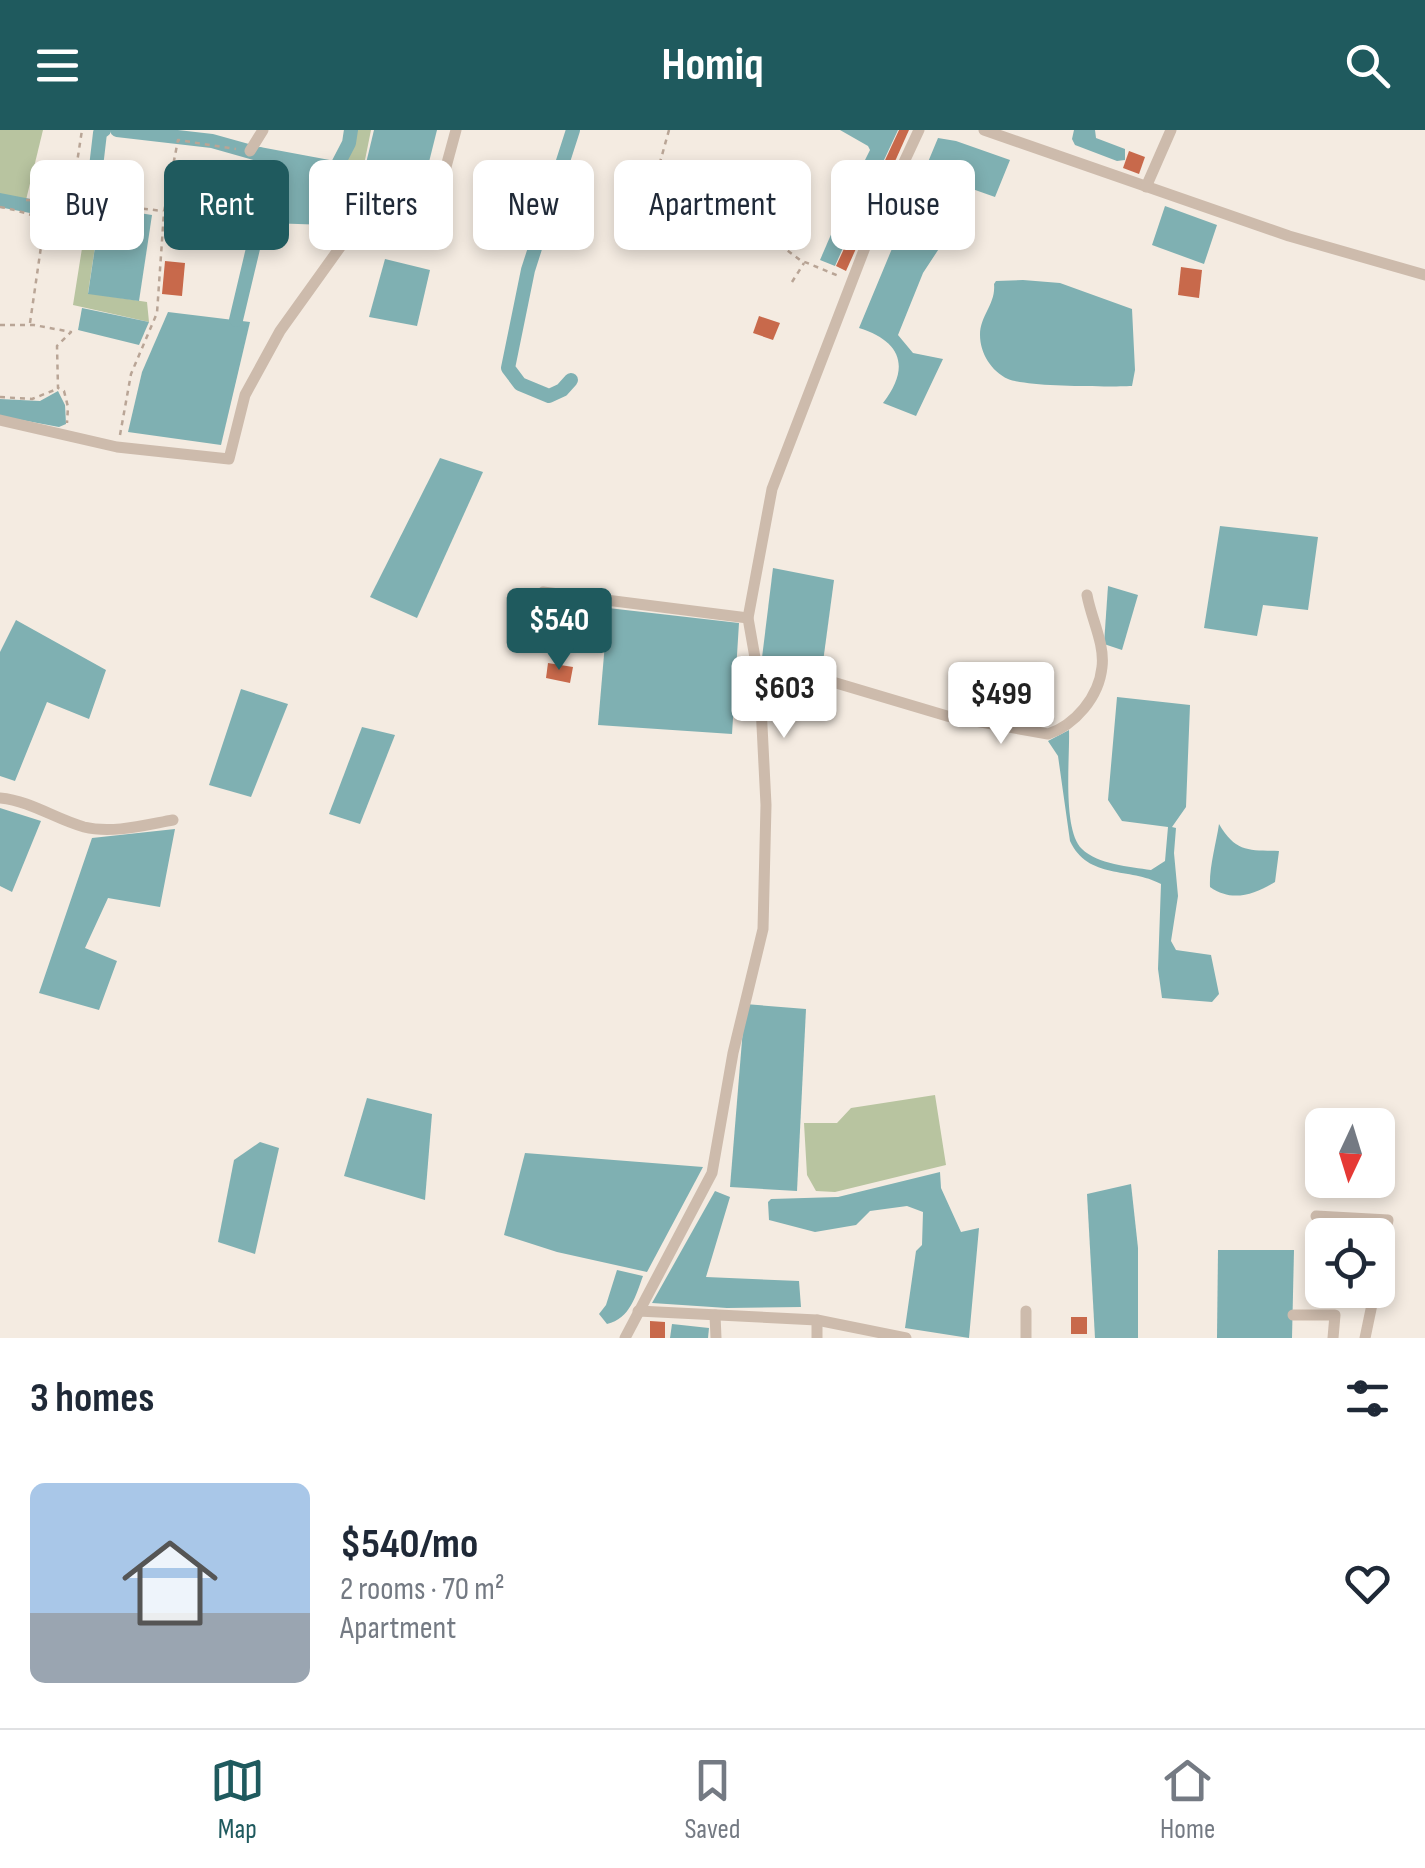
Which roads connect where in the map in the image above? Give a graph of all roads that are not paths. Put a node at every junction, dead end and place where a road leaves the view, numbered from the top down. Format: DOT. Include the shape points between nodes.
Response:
graph roads {
  1 [pos="456,130"];
  2 [pos="919,130"];
  3 [pos="984,130"];
  4 [pos="1170,130"];
  5 [pos="261,135"];
  6 [pos="250,151"];
  7 [pos="1146,187"];
  8 [pos="1425,274"];
  9 [pos="0,420"];
  10 [pos="543,592"];
  11 [pos="1087,595"];
  12 [pos="748,618"];
  13 [pos="760,686"];
  14 [pos="0,798"];
  15 [pos="173,820"];
  16 [pos="1316,1216"];
  17 [pos="1352,1218"];
  18 [pos="1371,1308"];
  19 [pos="638,1311"];
  20 [pos="1026,1311"];
  21 [pos="1293,1314"];
  22 [pos="715,1315"];
  23 [pos="816,1320"];
  24 [pos="624,1338"];
  25 [pos="716,1338"];
  26 [pos="816,1338"];
  27 [pos="906,1338"];
  28 [pos="1026,1338"];
  29 [pos="1333,1338"];
  30 [pos="1365,1338"];
  1 -- 9 [label="street" via="425,244 351,232 280,331 245,394 229,459 118,446"];
  2 -- 12 [label="street" via="772,489"];
  3 -- 7 [label="street"];
  4 -- 7 [label="street"];
  5 -- 6 [label="street"];
  7 -- 8 [label="street"];
  10 -- 12 [label="street"];
  11 -- 13 [label="street" via="1102,668 1078,716 1048,734 947,716 816,677"];
  12 -- 13 [label="street"];
  13 -- 19 [label="street" via="766,805 762,928 712,1173"];
  14 -- 15 [label="street" via="86,827"];
  16 -- 17 [label="street"];
  18 -- 30 [label="street"];
  19 -- 22 [label="street"];
  19 -- 24 [label="street"];
  20 -- 28 [label="street"];
  21 -- 29 [label="street" via="1336,1315"];
  22 -- 23 [label="street"];
  22 -- 25 [label="street"];
  23 -- 26 [label="street"];
  23 -- 27 [label="street"];
}
